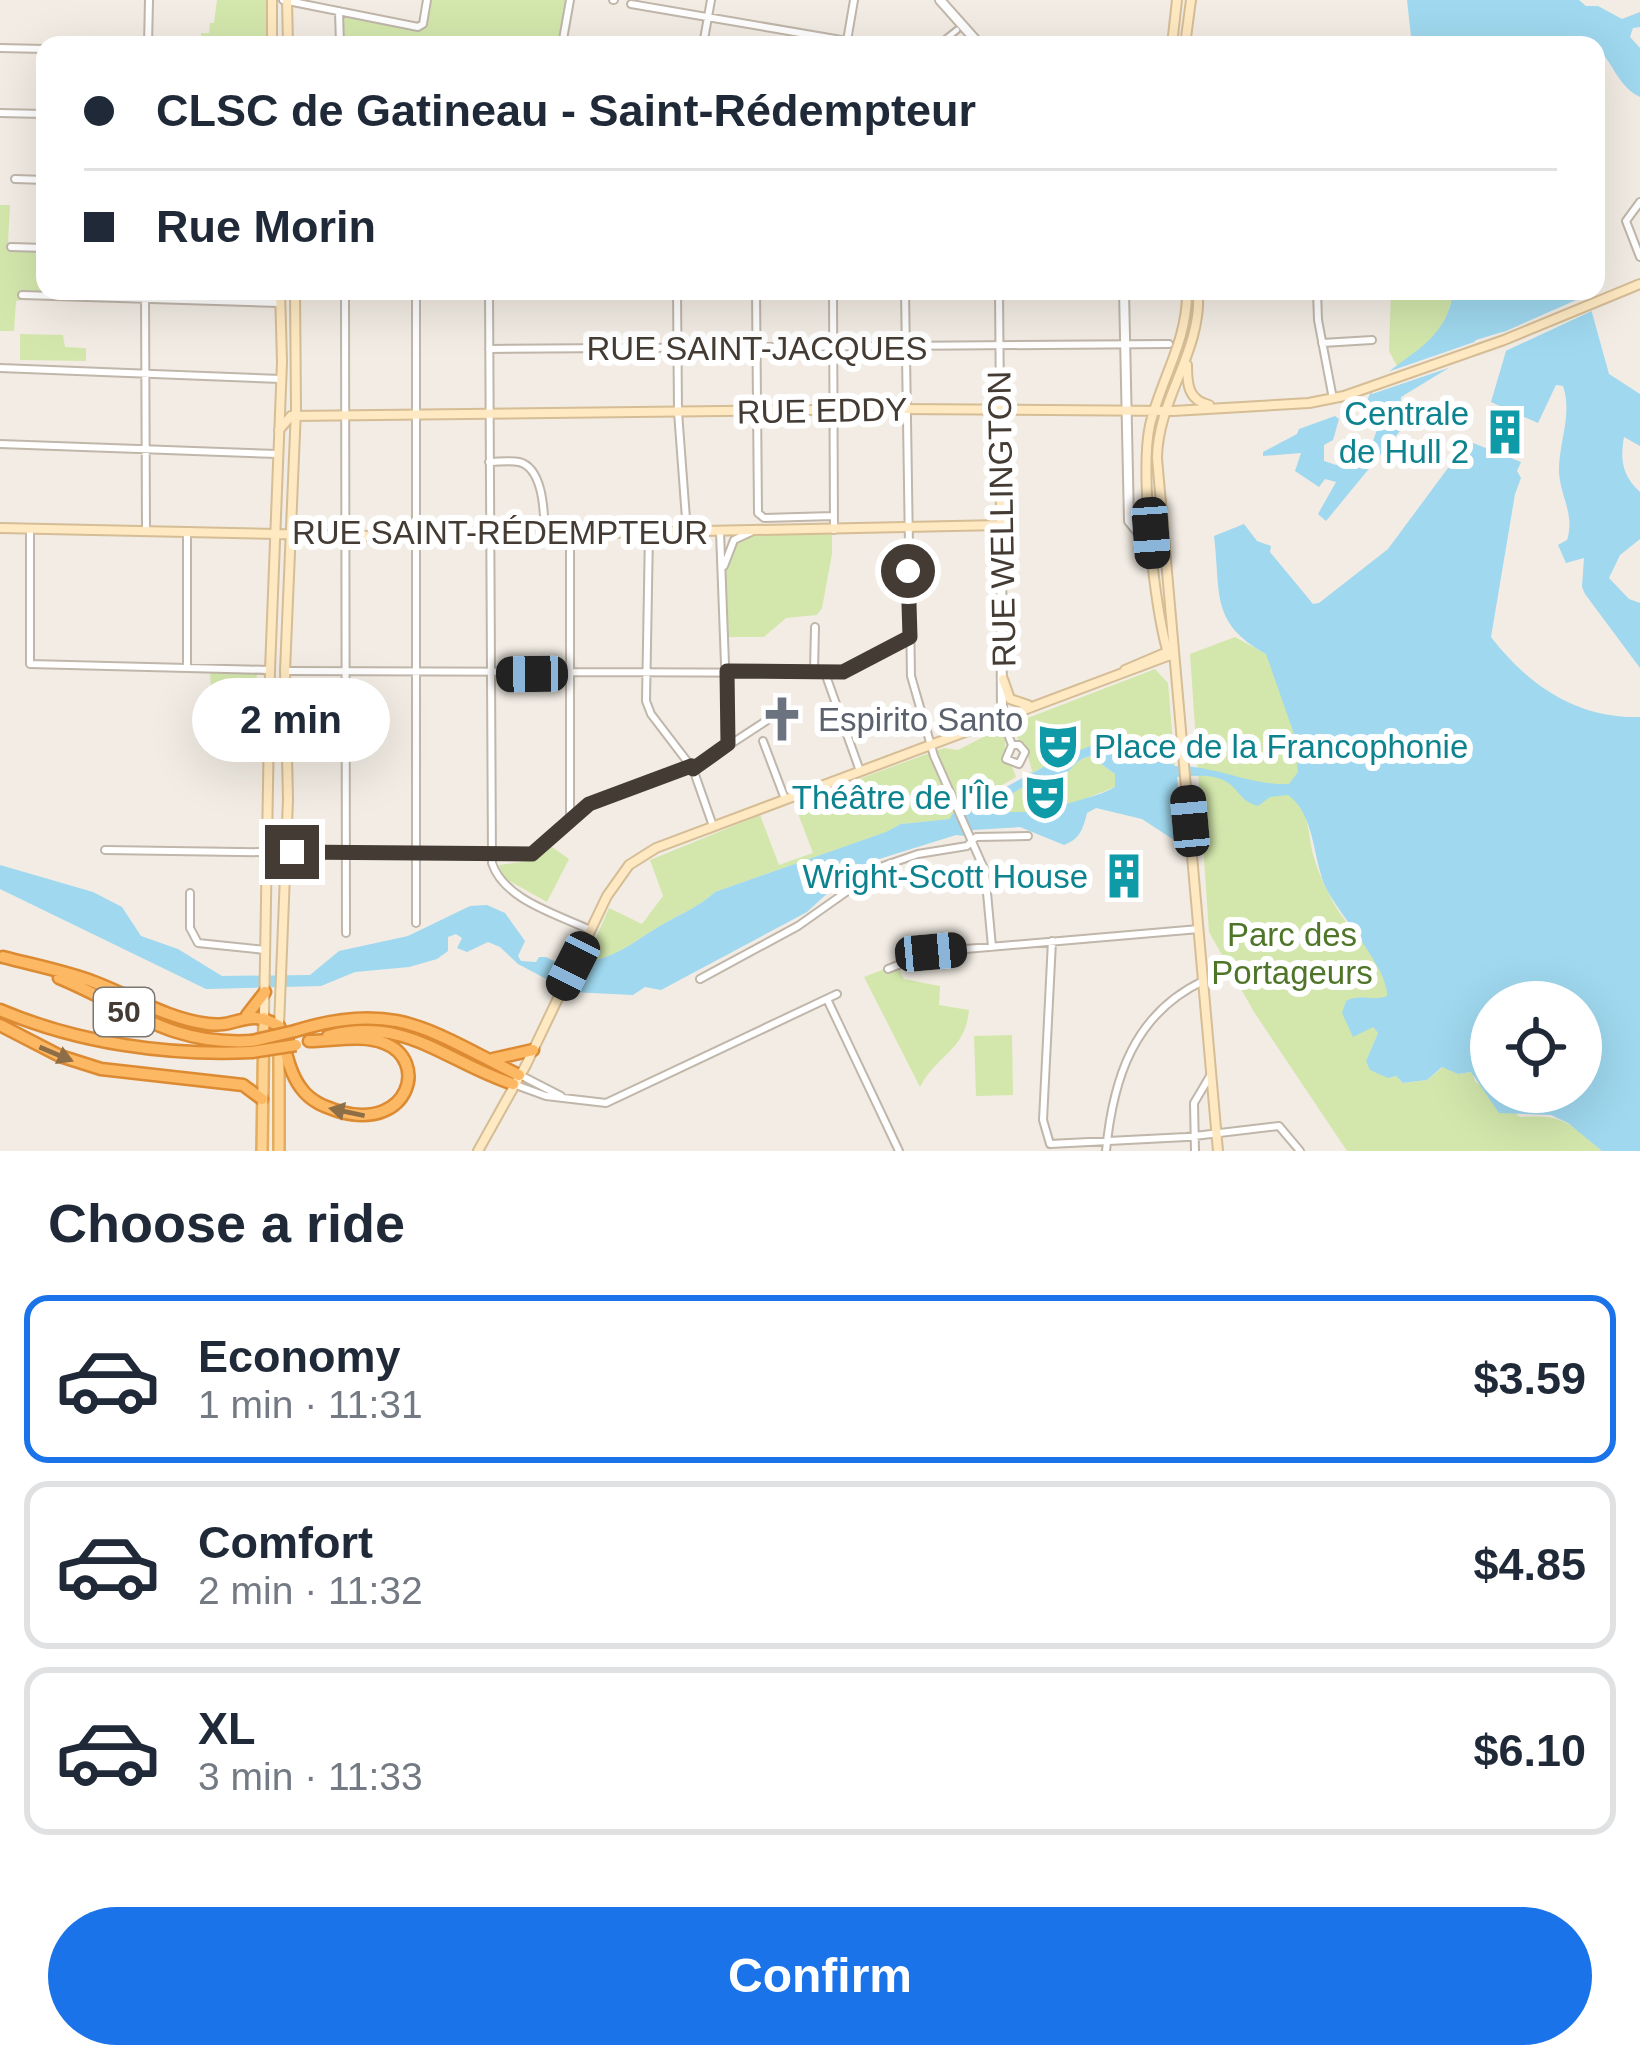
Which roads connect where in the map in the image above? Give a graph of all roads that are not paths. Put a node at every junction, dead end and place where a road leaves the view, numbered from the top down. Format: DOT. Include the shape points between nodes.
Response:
graph roads {
  1 [pos="149,0"];
  2 [pos="272,0"];
  3 [pos="286,0"];
  4 [pos="427,0"];
  5 [pos="570,0"];
  6 [pos="711,0"];
  7 [pos="854,0"];
  8 [pos="940,0"];
  9 [pos="1177,0"];
  10 [pos="1191,0"];
  11 [pos="631,4"];
  12 [pos="339,11"];
  13 [pos="708,18"];
  14 [pos="956,30"];
  15 [pos="148,36"];
  16 [pos="272,36"];
  17 [pos="288,36"];
  18 [pos="340,36"];
  19 [pos="564,36"];
  20 [pos="705,36"];
  21 [pos="808,36"];
  22 [pos="848,36"];
  23 [pos="949,36"];
  24 [pos="972,36"];
  25 [pos="1173,36"];
  26 [pos="1187,36"];
  27 [pos="0,48"];
  28 [pos="36,49"];
  29 [pos="0,113"];
  30 [pos="36,114"];
  31 [pos="14,179"];
  32 [pos="36,180"];
  33 [pos="1640,202"];
  34 [pos="11,247"];
  35 [pos="36,248"];
  36 [pos="1640,257"];
  37 [pos="1640,284"];
  38 [pos="22,295"];
  39 [pos="36,295"];
  40 [pos="1605,297"];
  41 [pos="145,300"];
  42 [pos="229,300"];
  43 [pos="295,300"];
  44 [pos="345,300"];
  45 [pos="416,300"];
  46 [pos="489,300"];
  47 [pos="677,300"];
  48 [pos="756,300"];
  49 [pos="833,300"];
  50 [pos="905,300"];
  51 [pos="999,300"];
  52 [pos="1124,300"];
  53 [pos="1186,300"];
  54 [pos="1198,300"];
  55 [pos="1318,300"];
  56 [pos="1597,300"];
  57 [pos="280,303"];
  58 [pos="1372,340"];
  59 [pos="1124,344"];
  60 [pos="1169,344"];
  61 [pos="1322,344"];
  62 [pos="756,346"];
  63 [pos="999,346"];
  64 [pos="677,347"];
  65 [pos="833,348"];
  66 [pos="905,348"];
  67 [pos="489,349"];
  68 [pos="1187,358"];
  69 [pos="0,368"];
  70 [pos="146,373"];
  71 [pos="281,379"];
  72 [pos="1333,399"];
  73 [pos="1225,408"];
  74 [pos="906,409"];
  75 [pos="1126,409"];
  76 [pos="756,410"];
  77 [pos="832,410"];
  78 [pos="1000,410"];
  79 [pos="1160,410"];
  80 [pos="678,412"];
  81 [pos="296,416"];
  82 [pos="344,416"];
  83 [pos="488,417"];
  84 [pos="415,418"];
  85 [pos="279,430"];
  86 [pos="0,444"];
  87 [pos="146,447"];
  88 [pos="278,454"];
  89 [pos="489,461"];
  90 [pos="833,517"];
  91 [pos="1001,525"];
  92 [pos="907,527"];
  93 [pos="0,528"];
  94 [pos="30,528"];
  95 [pos="146,530"];
  96 [pos="834,530"];
  97 [pos="187,531"];
  98 [pos="754,531"];
  99 [pos="649,532"];
  100 [pos="687,532"];
  101 [pos="720,532"];
  102 [pos="1163,532"];
  103 [pos="274,533"];
  104 [pos="290,533"];
  105 [pos="545,533"];
  106 [pos="570,533"];
  107 [pos="1151,533"];
  108 [pos="345,535"];
  109 [pos="489,535"];
  110 [pos="416,537"];
  111 [pos="722,575"];
  112 [pos="814,627"];
  113 [pos="910,637"];
  114 [pos="1171,653"];
  115 [pos="187,668"];
  116 [pos="270,670"];
  117 [pos="285,671"];
  118 [pos="345,671"];
  119 [pos="727,671"];
  120 [pos="646,672"];
  121 [pos="814,673"];
  122 [pos="825,673"];
  123 [pos="417,674"];
  124 [pos="489,674"];
  125 [pos="570,674"];
  126 [pos="1003,680"];
  127 [pos="1035,705"];
  128 [pos="1002,718"];
  129 [pos="766,721"];
  130 [pos="763,741"];
  131 [pos="728,744"];
  132 [pos="1012,745"];
  133 [pos="931,746"];
  134 [pos="692,768"];
  135 [pos="860,771"];
  136 [pos="785,799"];
  137 [pos="570,822"];
  138 [pos="713,826"];
  139 [pos="1028,836"];
  140 [pos="972,838"];
  141 [pos="105,850"];
  142 [pos="268,852"];
  143 [pos="286,852"];
  144 [pos="346,853"];
  145 [pos="415,855"];
  146 [pos="491,856"];
  147 [pos="190,892"];
  148 [pos="416,923"];
  149 [pos="1199,929"];
  150 [pos="590,930"];
  151 [pos="346,933"];
  152 [pos="1052,941"];
  153 [pos="992,947"];
  154 [pos="266,950"];
  155 [pos="2,956"];
  156 [pos="888,969"];
  157 [pos="700,980"];
  158 [pos="1203,981"];
  159 [pos="837,994"];
  160 [pos="262,996"];
  161 [pos="827,999"];
  162 [pos="0,1010"];
  163 [pos="247,1015"];
  164 [pos="264,1017"];
  165 [pos="0,1024"];
  166 [pos="279,1026"];
  167 [pos="300,1039"];
  168 [pos="252,1046"];
  169 [pos="533,1050"];
  170 [pos="490,1060"];
  171 [pos="1211,1075"];
  172 [pos="516,1079"];
  173 [pos="262,1099"];
  174 [pos="1216,1133"];
  175 [pos="1192,1137"];
  176 [pos="1106,1147"];
  177 [pos="262,1151"];
  178 [pos="279,1151"];
  179 [pos="478,1151"];
  180 [pos="899,1151"];
  181 [pos="1195,1151"];
  182 [pos="1218,1151"];
  183 [pos="1300,1151"];
  1 -- 15 [label="street"];
  2 -- 16 [label="main road"];
  3 -- 12 [label="street"];
  3 -- 17 [label="main road"];
  4 -- 12 [label="street" via="421,26"];
  5 -- 19 [label="street"];
  6 -- 13 [label="street"];
  7 -- 22 [label="street"];
  8 -- 24 [label="street"];
  9 -- 25 [label="main road"];
  10 -- 26 [label="main road"];
  11 -- 13 [label="street"];
  12 -- 18 [label="street"];
  13 -- 20 [label="street"];
  13 -- 21 [label="street"];
  14 -- 23 [label="street"];
  27 -- 28 [label="street"];
  29 -- 30 [label="street"];
  31 -- 32 [label="street"];
  33 -- 36 [label="street" via="1626,221"];
  34 -- 35 [label="street"];
  37 -- 40 [label="main road, RUE EDDY"];
  38 -- 39 [label="street"];
  41 -- 70 [label="street"];
  42 -- 57 [label="street"];
  43 -- 81 [label="main road"];
  44 -- 82 [label="street"];
  45 -- 84 [label="street"];
  46 -- 67 [label="street"];
  47 -- 64 [label="street"];
  48 -- 62 [label="street"];
  49 -- 65 [label="street"];
  50 -- 66 [label="street"];
  51 -- 63 [label="street, RUE WELLINGTON"];
  52 -- 59 [label="street"];
  53 -- 79 [label="main road"];
  54 -- 68 [label="main road"];
  55 -- 61 [label="street"];
  56 -- 72 [label="main road, RUE EDDY"];
  57 -- 71 [label="main road"];
  58 -- 61 [label="street"];
  59 -- 60 [label="street, RUE SAINT-JACQUES"];
  59 -- 63 [label="street, RUE SAINT-JACQUES"];
  59 -- 75 [label="street"];
  61 -- 72 [label="street"];
  62 -- 64 [label="street, RUE SAINT-JACQUES"];
  62 -- 65 [label="street, RUE SAINT-JACQUES"];
  62 -- 76 [label="street"];
  63 -- 66 [label="street, RUE SAINT-JACQUES"];
  63 -- 78 [label="street, RUE WELLINGTON"];
  64 -- 67 [label="street, RUE SAINT-JACQUES"];
  64 -- 80 [label="street"];
  65 -- 66 [label="street, RUE SAINT-JACQUES"];
  65 -- 77 [label="street"];
  66 -- 74 [label="street"];
  67 -- 83 [label="street"];
  68 -- 73 [label="main road" via="1192,395"];
  68 -- 79 [label="main road"];
  69 -- 70 [label="street"];
  70 -- 71 [label="street"];
  70 -- 87 [label="street"];
  71 -- 85 [label="main road"];
  72 -- 73 [label="main road, RUE EDDY"];
  73 -- 79 [label="main road, RUE EDDY"];
  74 -- 77 [label="main road, RUE EDDY"];
  74 -- 78 [label="main road, RUE EDDY"];
  74 -- 92 [label="street"];
  75 -- 78 [label="main road, RUE EDDY"];
  75 -- 79 [label="main road, RUE EDDY"];
  75 -- 107 [label="street" via="1129,521"];
  76 -- 77 [label="main road, RUE EDDY"];
  76 -- 80 [label="main road, RUE EDDY"];
  76 -- 90 [label="street" via="759,516"];
  77 -- 90 [label="street"];
  78 -- 91 [label="main road, RUE WELLINGTON"];
  79 -- 102 [label="main road"];
  79 -- 107 [label="main road" via="1148,439"];
  80 -- 83 [label="main road, RUE EDDY"];
  80 -- 100 [label="street"];
  81 -- 82 [label="main road, RUE EDDY"];
  81 -- 85 [label="main road"];
  81 -- 104 [label="main road"];
  82 -- 84 [label="main road, RUE EDDY"];
  82 -- 108 [label="street"];
  83 -- 84 [label="main road, RUE EDDY"];
  83 -- 89 [label="street"];
  84 -- 110 [label="street"];
  85 -- 88 [label="main road"];
  86 -- 87 [label="street"];
  87 -- 88 [label="street"];
  87 -- 95 [label="street"];
  88 -- 103 [label="main road"];
  89 -- 105 [label="street" via="530,469"];
  89 -- 109 [label="street"];
  90 -- 96 [label="street"];
  91 -- 92 [label="main road, RUE SAINT-RÉDEMPTEUR"];
  91 -- 126 [label="street, RUE WELLINGTON"];
  92 -- 96 [label="main road, RUE SAINT-RÉDEMPTEUR"];
  92 -- 113 [label="street"];
  93 -- 94 [label="main road, RUE SAINT-RÉDEMPTEUR"];
  94 -- 95 [label="main road, RUE SAINT-RÉDEMPTEUR"];
  94 -- 115 [label="street" via="30,664"];
  95 -- 97 [label="main road, RUE SAINT-RÉDEMPTEUR"];
  96 -- 98 [label="main road, RUE SAINT-RÉDEMPTEUR"];
  97 -- 103 [label="main road, RUE SAINT-RÉDEMPTEUR"];
  97 -- 115 [label="street"];
  98 -- 101 [label="main road, RUE SAINT-RÉDEMPTEUR"];
  98 -- 111 [label="street" via="734,540"];
  99 -- 100 [label="main road, RUE SAINT-RÉDEMPTEUR"];
  99 -- 106 [label="main road, RUE SAINT-RÉDEMPTEUR"];
  99 -- 120 [label="street"];
  100 -- 101 [label="main road, RUE SAINT-RÉDEMPTEUR"];
  101 -- 111 [label="street"];
  102 -- 107 [label="street"];
  102 -- 114 [label="main road"];
  103 -- 104 [label="main road, RUE SAINT-RÉDEMPTEUR"];
  103 -- 116 [label="main road"];
  104 -- 108 [label="main road, RUE SAINT-RÉDEMPTEUR"];
  104 -- 117 [label="main road"];
  105 -- 106 [label="main road, RUE SAINT-RÉDEMPTEUR"];
  105 -- 109 [label="main road, RUE SAINT-RÉDEMPTEUR"];
  106 -- 125 [label="street"];
  107 -- 114 [label="main road"];
  108 -- 110 [label="main road, RUE SAINT-RÉDEMPTEUR"];
  108 -- 118 [label="street"];
  109 -- 110 [label="main road, RUE SAINT-RÉDEMPTEUR"];
  109 -- 124 [label="street"];
  110 -- 123 [label="street"];
  111 -- 119 [label="street"];
  112 -- 121 [label="street"];
  113 -- 122 [label="street" via="843,672"];
  113 -- 133 [label="street" via="912,681"];
  114 -- 127 [label="main road"];
  114 -- 149 [label="main road"];
  115 -- 116 [label="street"];
  116 -- 142 [label="main road"];
  117 -- 118 [label="street"];
  117 -- 143 [label="main road"];
  118 -- 123 [label="street"];
  118 -- 144 [label="street"];
  119 -- 120 [label="street"];
  119 -- 121 [label="street"];
  119 -- 131 [label="street"];
  120 -- 125 [label="street"];
  120 -- 134 [label="street" via="651,714"];
  121 -- 122 [label="street"];
  122 -- 135 [label="street"];
  123 -- 124 [label="street"];
  123 -- 145 [label="street"];
  124 -- 125 [label="street"];
  124 -- 146 [label="street"];
  125 -- 137 [label="street"];
  126 -- 127 [label="main road" via="1014,704"];
  126 -- 128 [label="street, RUE WELLINGTON"];
  127 -- 128 [label="main road"];
  128 -- 132 [label="street, RUE WELLINGTON"];
  128 -- 133 [label="main road"];
  129 -- 131 [label="street"];
  130 -- 136 [label="street"];
  131 -- 134 [label="street"];
  133 -- 135 [label="main road"];
  133 -- 140 [label="street"];
  134 -- 137 [label="street" via="589,804"];
  134 -- 138 [label="street"];
  135 -- 136 [label="main road"];
  136 -- 138 [label="main road"];
  137 -- 146 [label="street" via="532,854"];
  138 -- 150 [label="main road" via="629,865"];
  139 -- 140 [label="street"];
  140 -- 153 [label="street" via="985,871"];
  140 -- 157 [label="street" via="968,846 883,866"];
  141 -- 142 [label="street"];
  142 -- 143 [label="street"];
  142 -- 154 [label="main road"];
  143 -- 144 [label="street"];
  143 -- 166 [label="main road"];
  144 -- 145 [label="street"];
  144 -- 151 [label="street"];
  145 -- 146 [label="street"];
  145 -- 148 [label="street"];
  146 -- 150 [label="street" via="512,892"];
  147 -- 154 [label="street" via="198,944"];
  149 -- 152 [label="street"];
  149 -- 158 [label="main road"];
  150 -- 169 [label="main road"];
  152 -- 153 [label="street"];
  152 -- 176 [label="street" via="1043,1120 1050,1144"];
  153 -- 156 [label="street" via="921,954"];
  154 -- 160 [label="main road"];
  155 -- 163 [label="highway" via="192,1021 220,1025"];
  155 -- 168 [label="highway, 50" via="163,1030"];
  158 -- 171 [label="main road"];
  158 -- 176 [label="street" via="1173,996 1139,1034"];
  159 -- 161 [label="street"];
  160 -- 163 [label="highway"];
  160 -- 164 [label="main road"];
  161 -- 172 [label="street" via="609,1102 564,1098"];
  161 -- 180 [label="street"];
  162 -- 168 [label="highway, 50" via="95,1040"];
  163 -- 164 [label="highway"];
  164 -- 166 [label="highway"];
  164 -- 173 [label="main road"];
  165 -- 173 [label="highway, one-way" via="94,1067 243,1085"];
  167 -- 166 [label="highway, one-way" via="391,1046 407,1071 402,1097 367,1116 316,1103 298,1084"];
  166 -- 178 [label="main road"];
  167 -- 168 [label="highway, 50, bridge"];
  167 -- 170 [label="highway, 50" via="343,1018 394,1018"];
  167 -- 172 [label="highway, 50" via="404,1034"];
  169 -- 170 [label="highway"];
  169 -- 172 [label="main road"];
  170 -- 172 [label="highway, 50"];
  171 -- 174 [label="main road"];
  171 -- 175 [label="street" via="1194,1103"];
  172 -- 179 [label="main road"];
  173 -- 177 [label="main road"];
  174 -- 175 [label="street"];
  174 -- 182 [label="main road"];
  174 -- 183 [label="street" via="1279,1126"];
  175 -- 176 [label="street"];
  175 -- 181 [label="street"];
}
